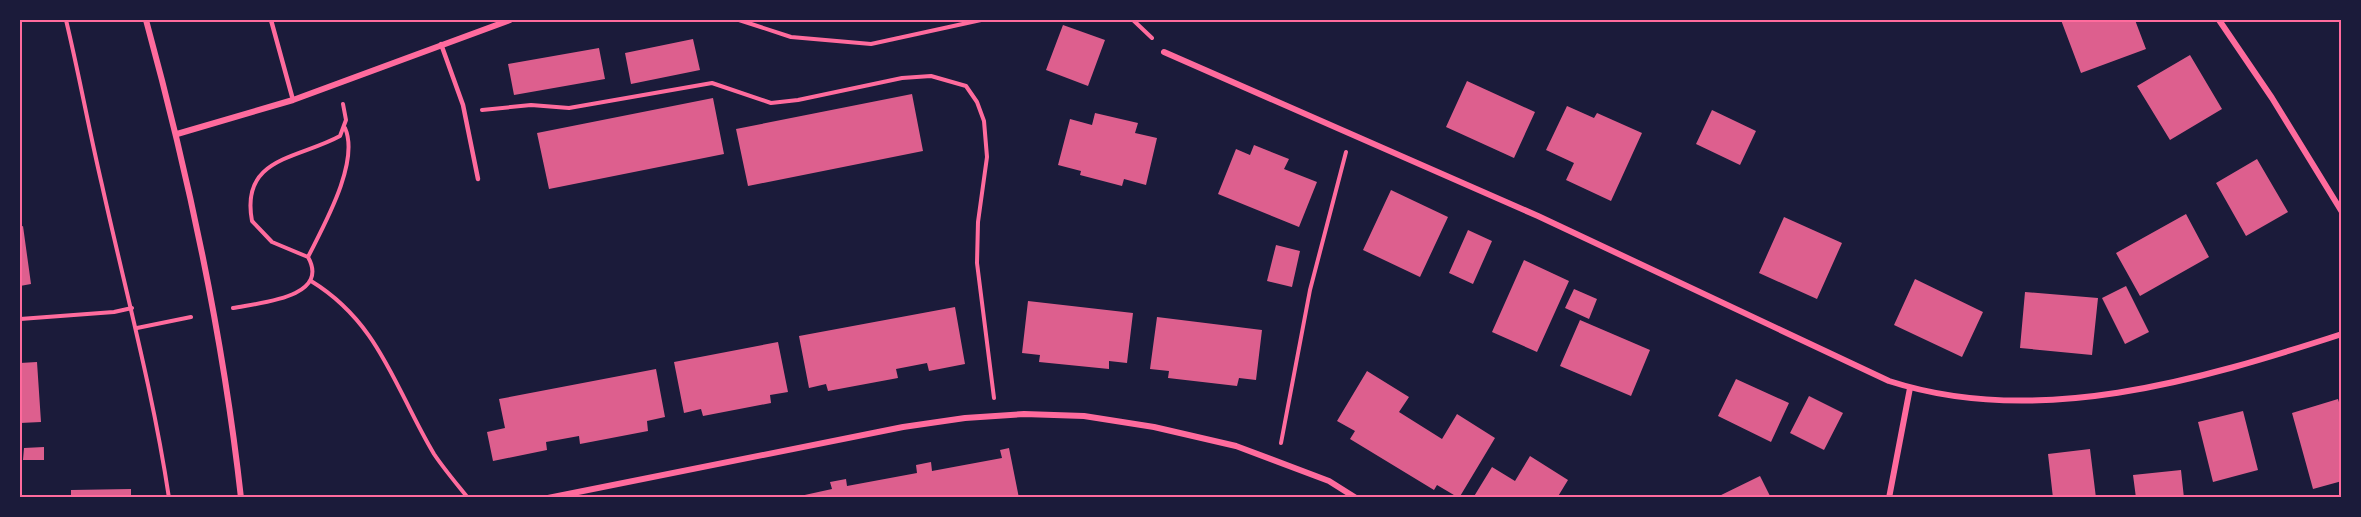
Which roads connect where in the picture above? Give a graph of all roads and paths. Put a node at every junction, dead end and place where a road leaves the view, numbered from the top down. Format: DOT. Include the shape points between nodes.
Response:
graph roads {
  1 [pos="66,20"];
  2 [pos="146,20"];
  3 [pos="271,20"];
  4 [pos="510,20"];
  5 [pos="739,20"];
  6 [pos="981,20"];
  7 [pos="2219,20"];
  8 [pos="441,44"];
  9 [pos="1164,52"];
  10 [pos="336,83"];
  11 [pos="293,100"];
  12 [pos="463,105"];
  13 [pos="345,127"];
  14 [pos="177,134"];
  15 [pos="1352,134"];
  16 [pos="478,178"];
  17 [pos="2342,212"];
  18 [pos="308,257"];
  19 [pos="311,281"];
  20 [pos="132,308"];
  21 [pos="233,308"];
  22 [pos="190,317"];
  23 [pos="20,319"];
  24 [pos="137,328"];
  25 [pos="2342,334"];
  26 [pos="1910,388"];
  27 [pos="995,416"];
  28 [pos="1278,461"];
  29 [pos="169,498"];
  30 [pos="241,498"];
  31 [pos="468,498"];
  32 [pos="548,498"];
  33 [pos="1356,498"];
  34 [pos="1889,498"];
  1 -- 20 [label="path"];
  2 -- 14 [label="street"];
  3 -- 11 [label="lane"];
  4 -- 8 [label="street"];
  5 -- 6 [label="path" via="791,37 859,44"];
  7 -- 17 [label="street"];
  8 -- 10 [label="street"];
  8 -- 12 [label="lane"];
  9 -- 15 [label="street"];
  10 -- 11 [label="street"];
  10 -- 13 [label="path" via="344,107"];
  11 -- 14 [label="street"];
  12 -- 16 [label="lane"];
  12 -- 27 [label="path" via="481,110 531,105 568,108 712,83 771,103 902,78 931,76 966,86 984,121 987,148 977,263"];
  13 -- 18 [label="path" via="350,138 348,162 330,213"];
  13 -- 18 [label="path" via="340,136 322,146 268,167 258,176 250,195 252,221 262,235"];
  14 -- 30 [label="street" via="226,376"];
  15 -- 26 [label="street"];
  15 -- 28 [label="path" via="1310,290"];
  18 -- 19 [label="path" via="313,272"];
  19 -- 21 [label="path" via="303,290 288,296"];
  19 -- 31 [label="path" via="345,305 369,332 436,456"];
  20 -- 23 [label="path"];
  20 -- 24 [label="path"];
  22 -- 24 [label="path"];
  24 -- 29 [label="path"];
  25 -- 26 [label="street" via="2217,371 2085,397 1976,400"];
  26 -- 34 [label="street"];
  27 -- 28 [label="street" via="1084,416 1154,427 1236,446"];
  27 -- 32 [label="street" via="903,427"];
  28 -- 33 [label="street" via="1329,481"];
}
